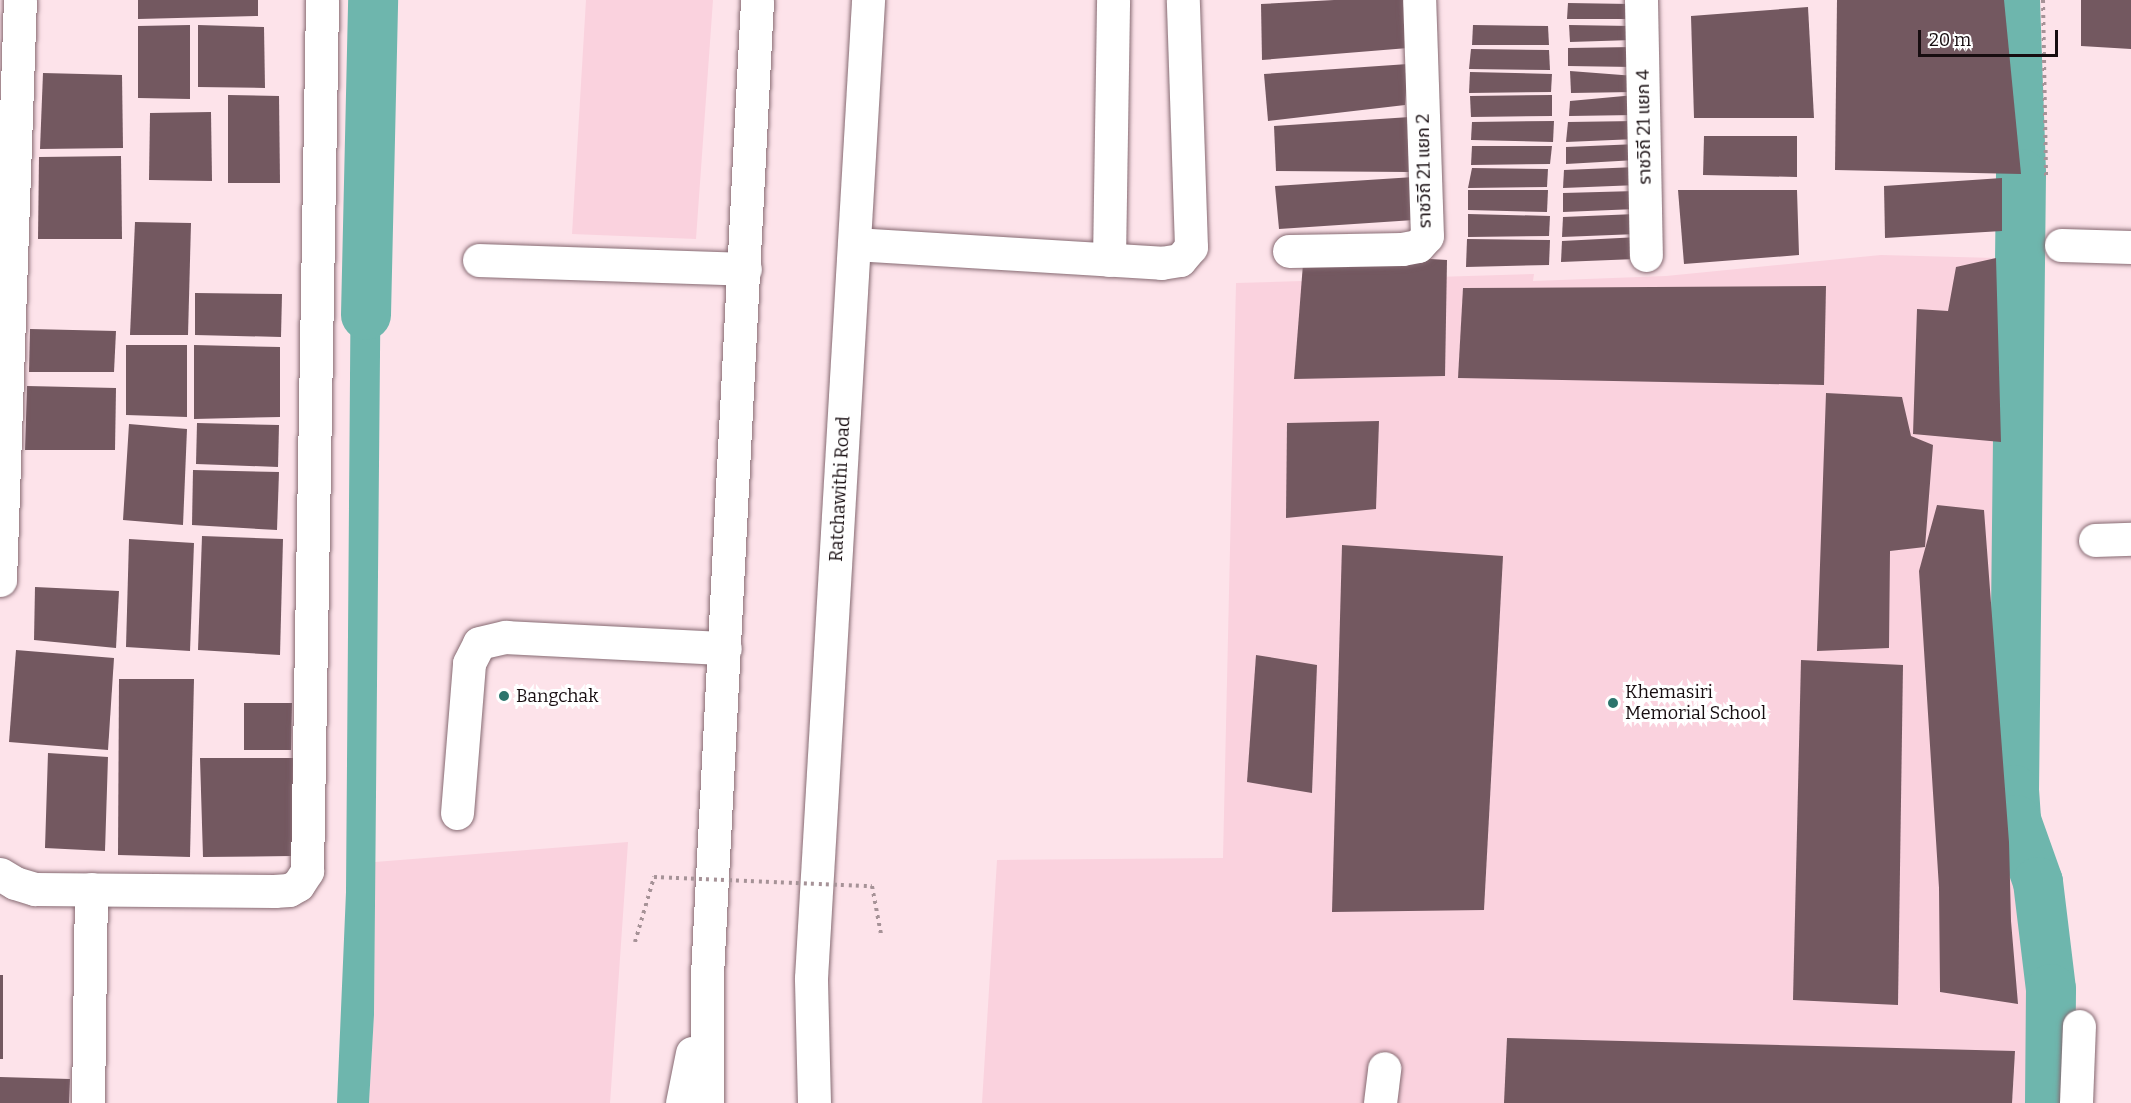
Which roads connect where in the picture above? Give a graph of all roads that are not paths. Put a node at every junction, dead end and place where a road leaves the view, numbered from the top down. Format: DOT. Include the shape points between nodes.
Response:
graph roads {
  1 [pos="20,0"];
  2 [pos="322,0"];
  3 [pos="758,0"];
  4 [pos="868,0"];
  5 [pos="1113,0"];
  6 [pos="1183,0"];
  7 [pos="1419,0"];
  8 [pos="1428,0"];
  9 [pos="1641,0"];
  10 [pos="854,244"];
  11 [pos="2061,245"];
  12 [pos="2131,247"];
  13 [pos="1288,251"];
  14 [pos="1646,255"];
  15 [pos="479,260"];
  16 [pos="1109,260"];
  17 [pos="745,269"];
  18 [pos="2131,539"];
  19 [pos="2095,540"];
  20 [pos="0,580"];
  21 [pos="725,648"];
  22 [pos="457,813"];
  23 [pos="0,874"];
  24 [pos="91,889"];
  25 [pos="707,975"];
  26 [pos="811,978"];
  27 [pos="2079,1026"];
  28 [pos="1384,1068"];
  29 [pos="88,1103"];
  30 [pos="682,1103"];
  31 [pos="707,1103"];
  32 [pos="793,1103"];
  33 [pos="814,1103"];
  34 [pos="1380,1103"];
  35 [pos="2076,1103"];
  1 -- 20 [label="street"];
  2 -- 24 [label="street" via="307,871 298,885 289,890"];
  3 -- 17 [label="street"];
  4 -- 10 [label="street, Ratchawithi Road"];
  5 -- 16 [label="street"];
  6 -- 16 [label="street" via="1191,247 1180,260"];
  7 -- 8 [label="street"];
  7 -- 13 [label="street, ราชวิถี 21 แยก 2" via="1427,236 1419,246 1402,249"];
  9 -- 14 [label="street, ราชวิถี 21 แยก 4"];
  10 -- 16 [label="street"];
  10 -- 26 [label="street, Ratchawithi Road"];
  11 -- 12 [label="street"];
  15 -- 17 [label="street"];
  17 -- 21 [label="street"];
  18 -- 19 [label="street"];
  21 -- 22 [label="street" via="506,637 479,643 469,663"];
  21 -- 25 [label="street"];
  23 -- 24 [label="street" via="35,890"];
  24 -- 29 [label="street"];
  25 -- 30 [label="street"];
  25 -- 31 [label="street"];
  26 -- 32 [label="street, Ratchawithi Road"];
  26 -- 33 [label="street, Ratchawithi Road"];
  27 -- 35 [label="street"];
  28 -- 34 [label="street"];
}
